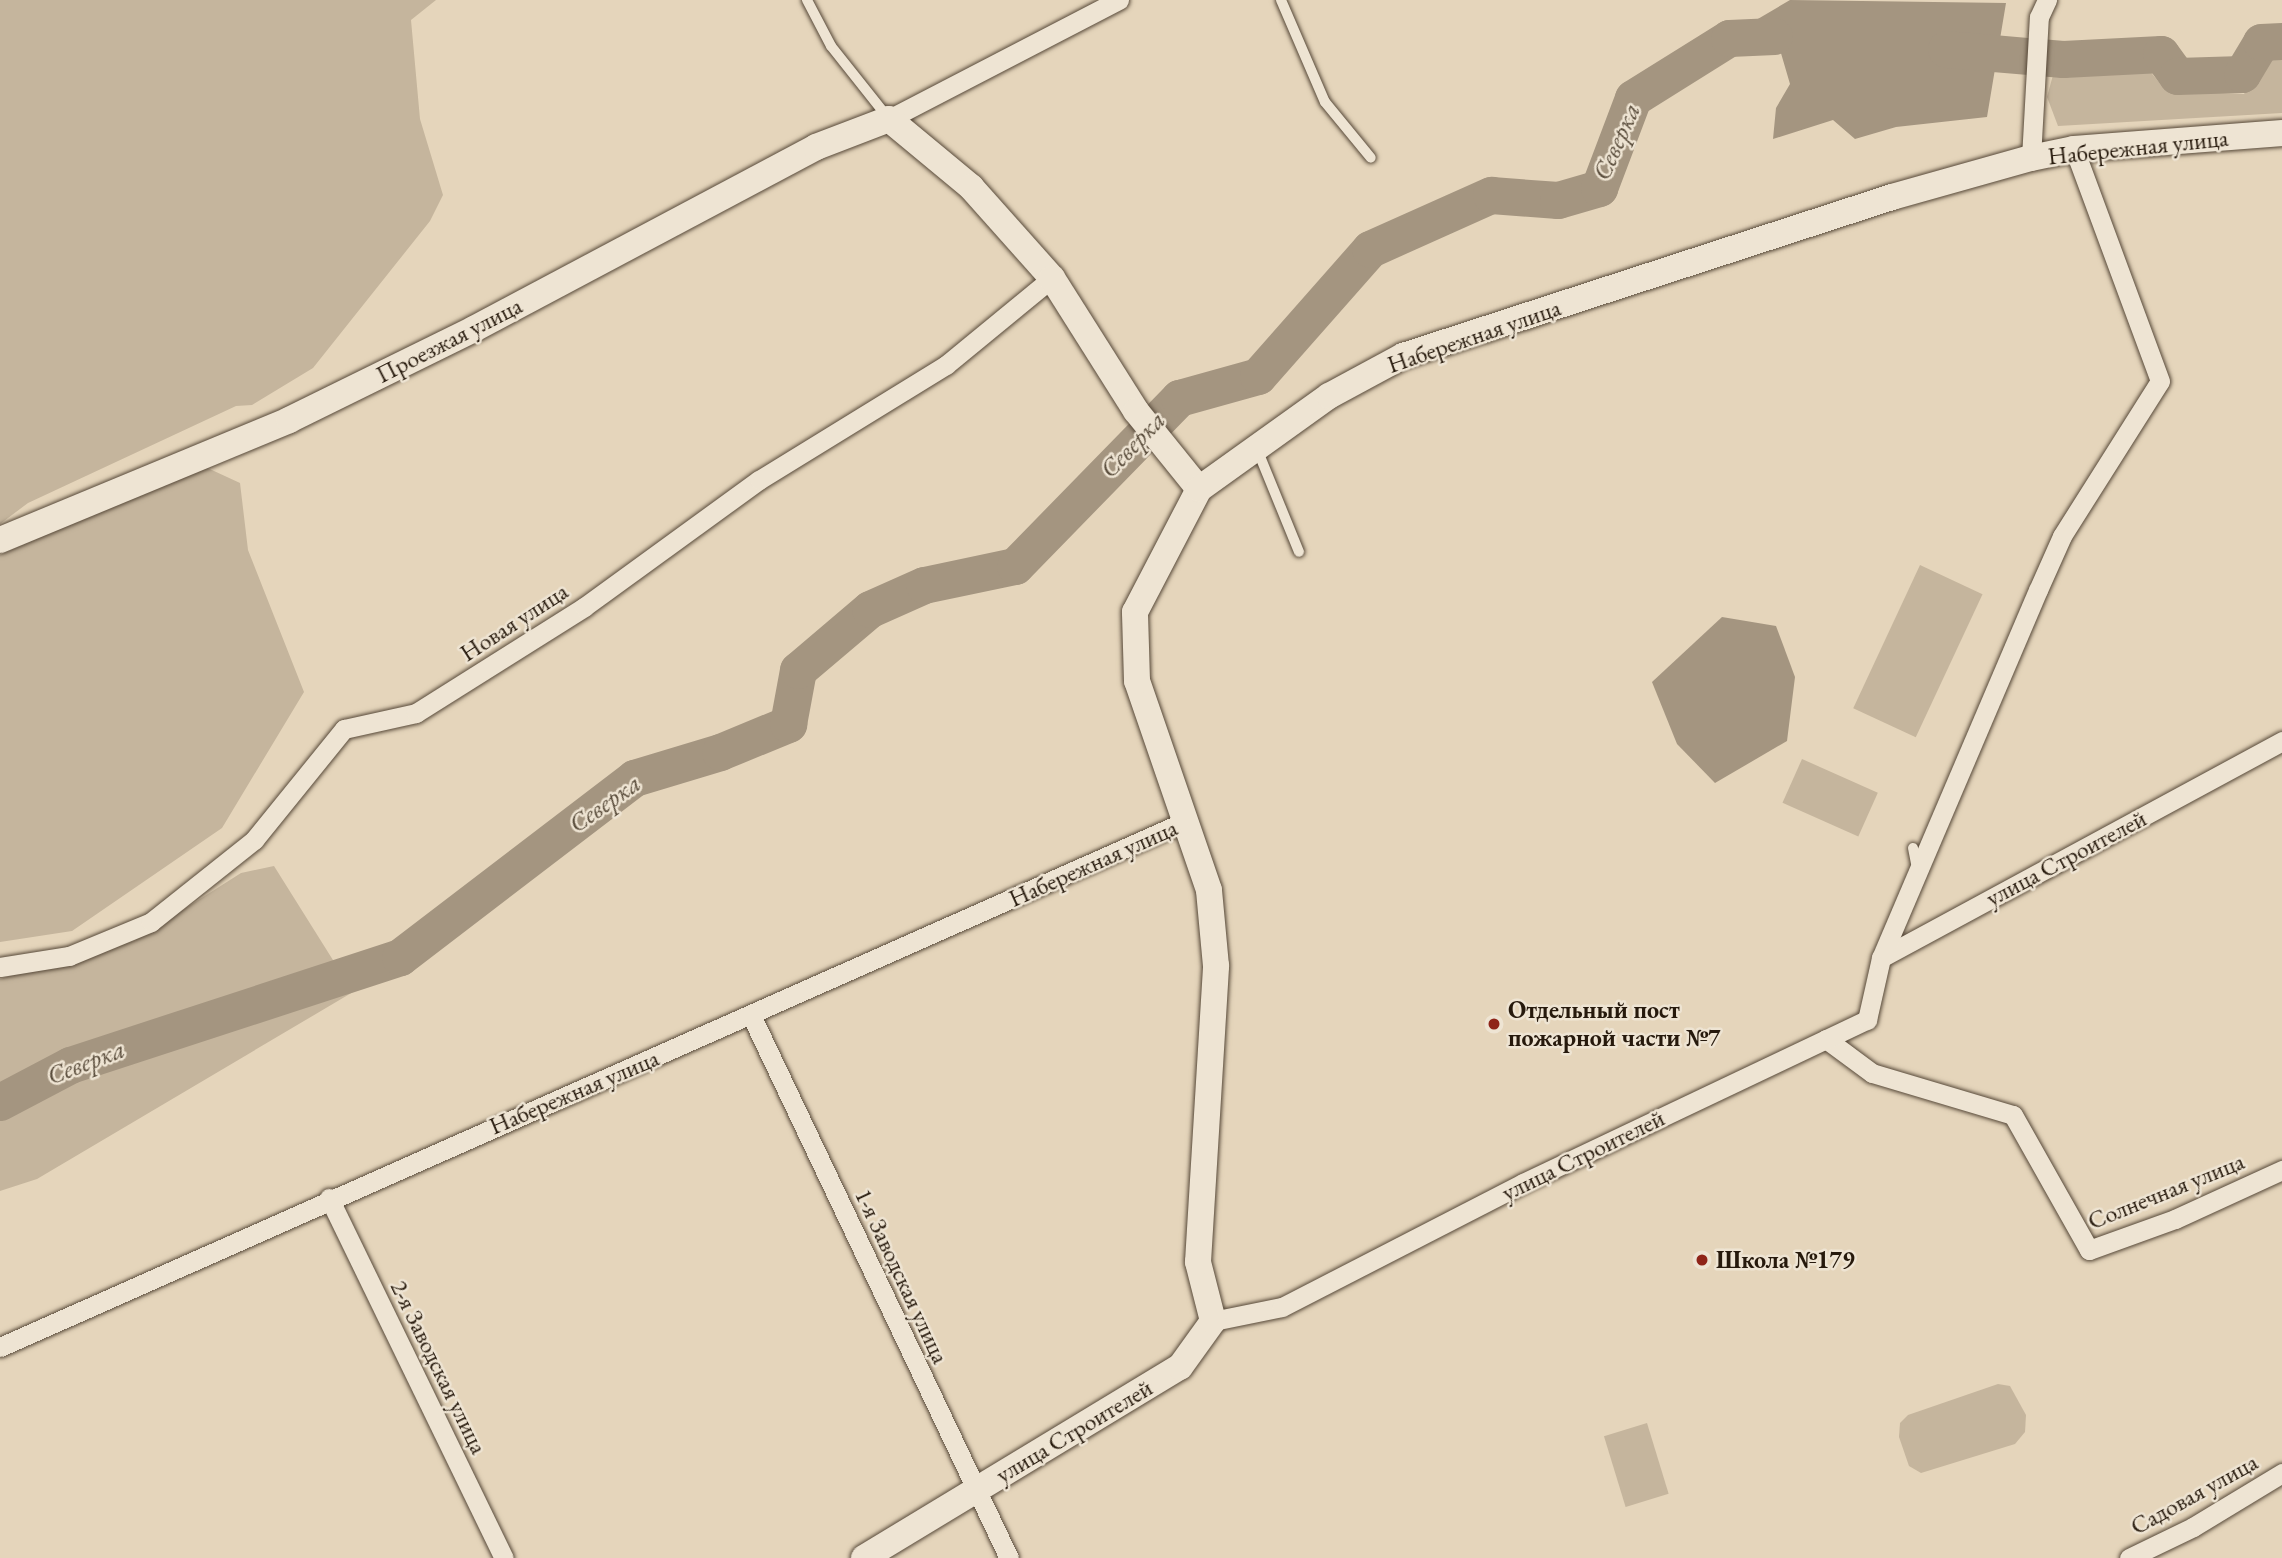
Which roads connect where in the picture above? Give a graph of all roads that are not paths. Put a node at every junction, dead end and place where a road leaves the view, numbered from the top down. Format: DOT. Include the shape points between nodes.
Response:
graph roads {
  1 [pos="807,0"];
  2 [pos="1119,0"];
  3 [pos="1280,0"];
  4 [pos="2043,9"];
  5 [pos="889,119"];
  6 [pos="2282,133"];
  7 [pos="2074,149"];
  8 [pos="1371,158"];
  9 [pos="2031,158"];
  10 [pos="1052,278"];
  11 [pos="1257,448"];
  12 [pos="1199,489"];
  13 [pos="0,540"];
  14 [pos="1299,552"];
  15 [pos="2282,741"];
  16 [pos="1186,821"];
  17 [pos="1913,848"];
  18 [pos="1918,874"];
  19 [pos="1881,958"];
  20 [pos="0,967"];
  21 [pos="751,1015"];
  22 [pos="1826,1039"];
  23 [pos="2282,1170"];
  24 [pos="329,1198"];
  25 [pos="1213,1321"];
  26 [pos="0,1347"];
  27 [pos="2282,1473"];
  28 [pos="976,1490"];
  29 [pos="504,1558"];
  30 [pos="864,1558"];
  31 [pos="1009,1558"];
  32 [pos="2129,1558"];
  1 -- 5 [label="lane" via="831,46"];
  2 -- 5 [label="street"];
  3 -- 8 [label="lane" via="1325,102"];
  4 -- 9 [label="street" via="2032,99"];
  5 -- 10 [label="street" via="971,187"];
  5 -- 13 [label="street, Проезжая улица" via="816,147 474,329 289,420"];
  6 -- 7 [label="street, Набережная улица"];
  7 -- 9 [label="street, Набережная улица"];
  7 -- 18 [label="street" via="2160,381 2032,588"];
  9 -- 11 [label="street, Набережная улица" via="1892,197 1403,356 1329,396"];
  10 -- 12 [label="street" via="1159,445"];
  10 -- 20 [label="street, Новая улица" via="946,365 759,480 517,650 416,713 344,729 254,840 151,922 69,956"];
  11 -- 12 [label="street, Набережная улица"];
  11 -- 14 [label="lane"];
  12 -- 16 [label="street, Набережная улица" via="1135,612 1137,681"];
  15 -- 19 [label="street, улица Строителей"];
  16 -- 21 [label="street, Набережная улица"];
  16 -- 25 [label="street" via="1209,890 1216,966 1198,1262"];
  17 -- 18 [label="lane"];
  18 -- 19 [label="street"];
  19 -- 22 [label="street, улица Строителей" via="1867,1020"];
  21 -- 24 [label="street, Набережная улица"];
  21 -- 28 [label="street, 1-я Заводская улица"];
  22 -- 23 [label="street, Солнечная улица" via="1872,1073 2013,1115 2088,1250 2175,1219"];
  22 -- 25 [label="street, улица Строителей" via="1522,1183 1282,1307"];
  24 -- 26 [label="street, Набережная улица"];
  24 -- 29 [label="street, 2-я Заводская улица"];
  25 -- 28 [label="street, улица Строителей" via="1180,1367"];
  27 -- 32 [label="street, Садовая улица" via="2193,1527"];
  28 -- 30 [label="street, улица Строителей"];
  28 -- 31 [label="street, 1-я Заводская улица"];
}
